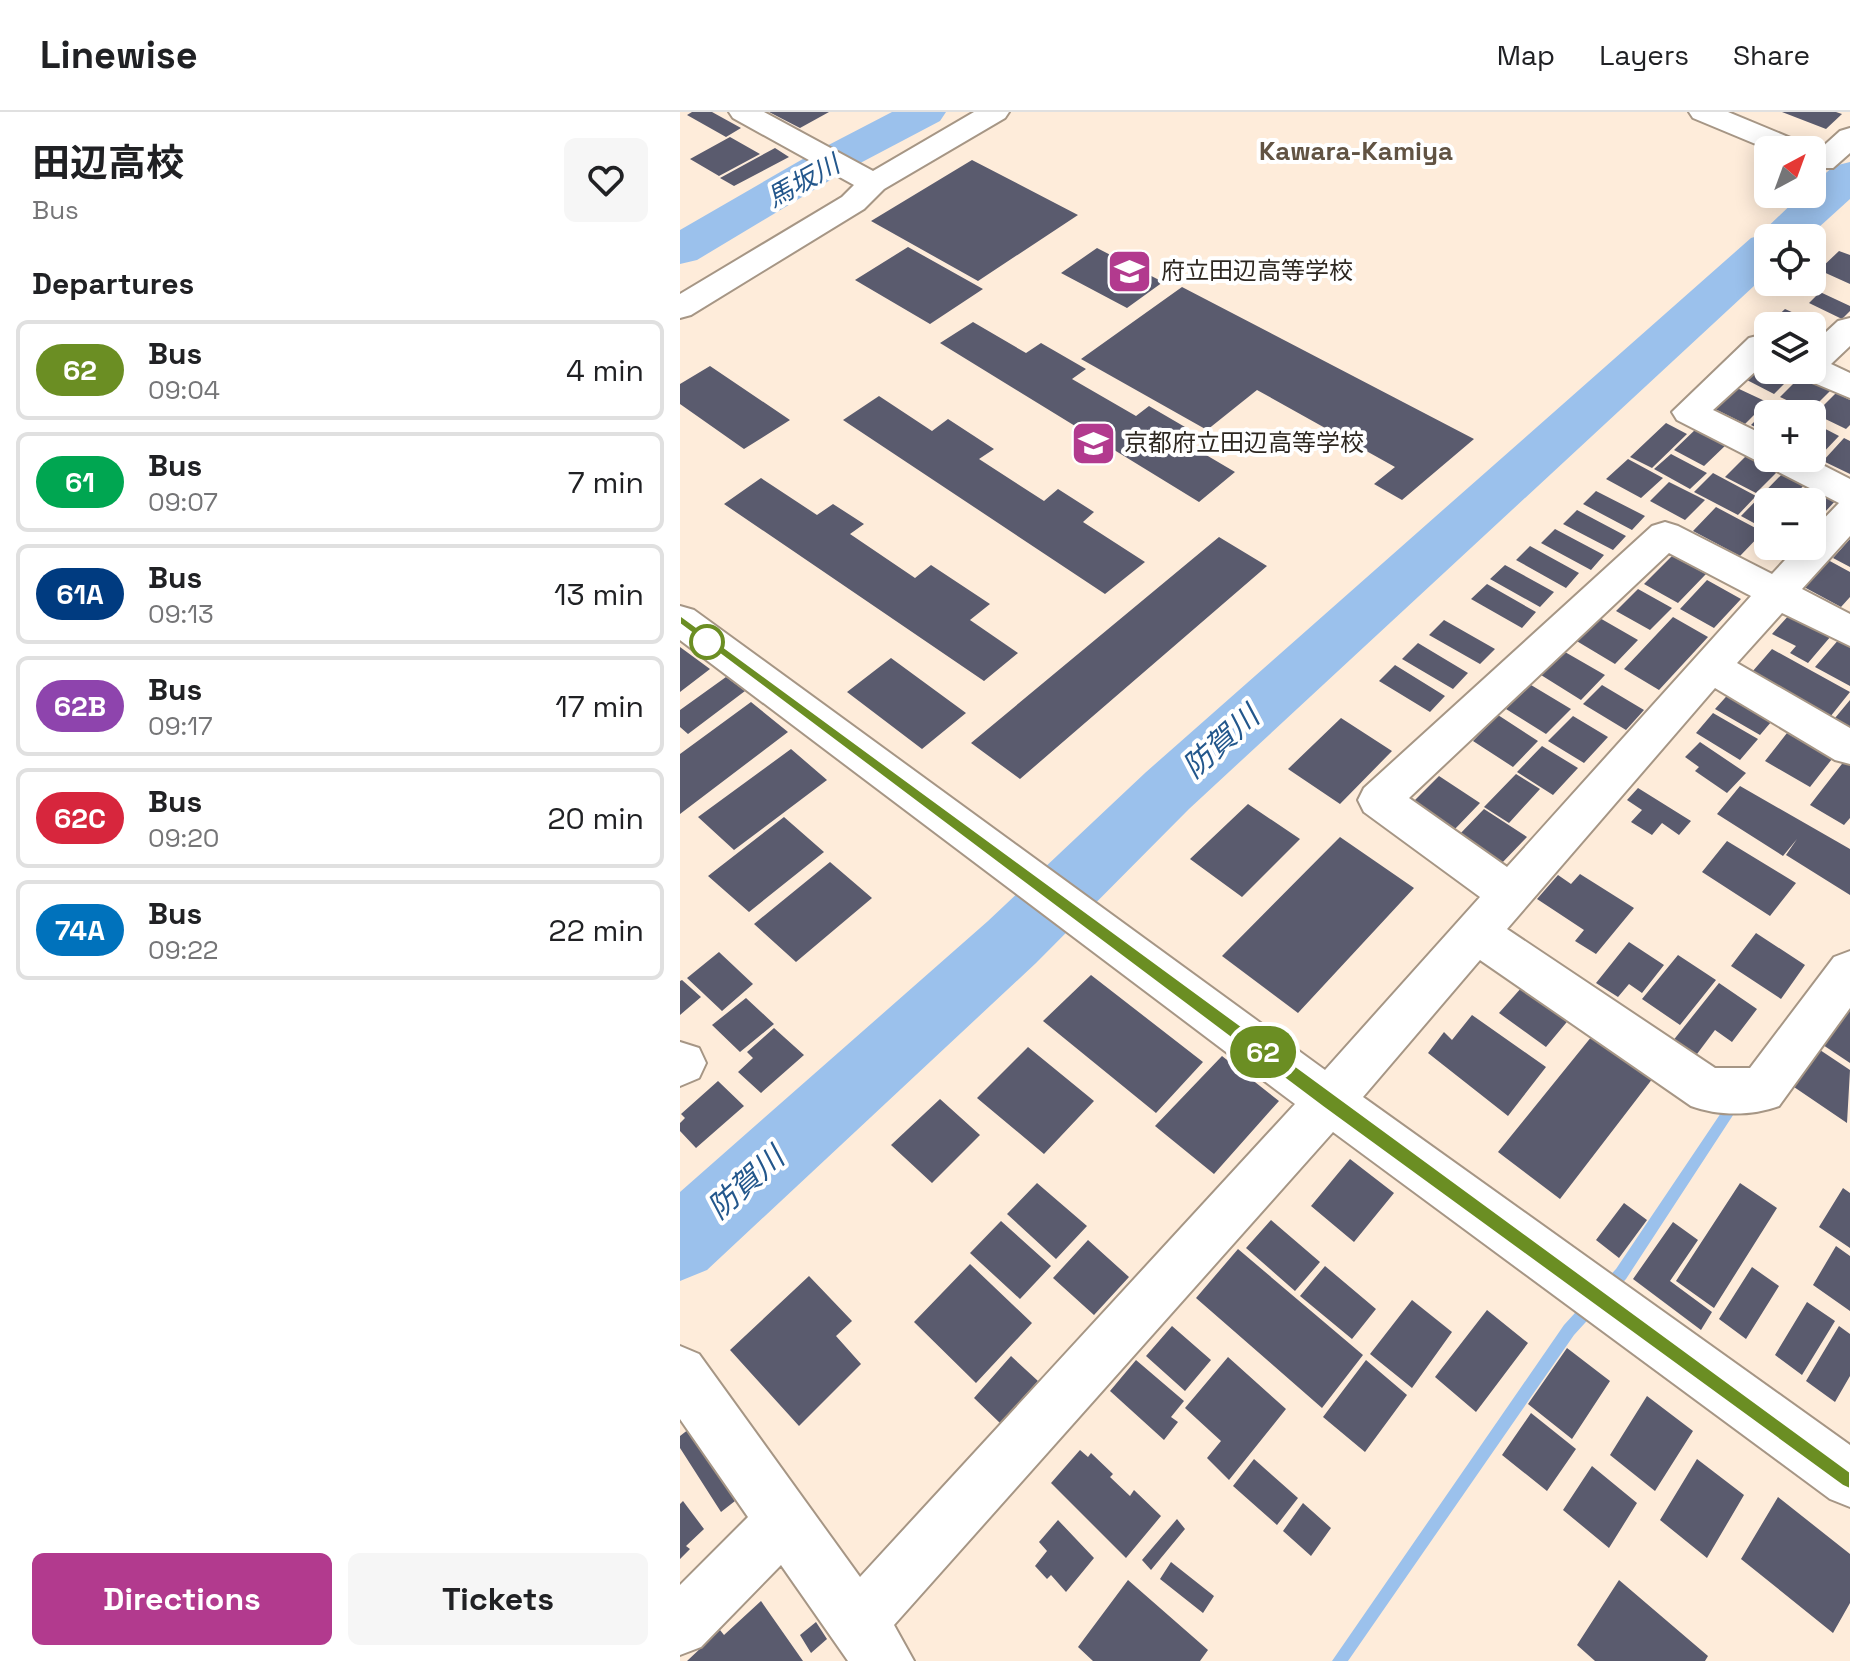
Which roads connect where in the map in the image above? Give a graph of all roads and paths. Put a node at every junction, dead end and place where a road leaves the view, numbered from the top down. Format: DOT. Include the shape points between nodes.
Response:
graph roads {
  1 [pos="743,112"];
  2 [pos="995,112"];
  3 [pos="1703,112"];
  4 [pos="1761,136"];
  5 [pos="1850,137"];
  6 [pos="1826,159"];
  7 [pos="861,177"];
  8 [pos="680,308"];
  9 [pos="1850,328"];
  10 [pos="1826,350"];
  11 [pos="1754,352"];
  12 [pos="1826,376"];
  13 [pos="1850,387"];
  14 [pos="1754,445"];
  15 [pos="1807,472"];
  16 [pos="1850,494"];
  17 [pos="1850,513"];
  18 [pos="1777,593"];
  19 [pos="680,620"];
  20 [pos="1850,631"];
  21 [pos="1710,666"];
  22 [pos="1850,748"];
  23 [pos="1509,893"];
  24 [pos="1475,932"];
  25 [pos="1850,971"];
  26 [pos="1329,1101"];
  27 [pos="680,1373"];
  28 [pos="1850,1479"];
  29 [pos="785,1520"];
  30 [pos="680,1626"];
  31 [pos="871,1642"];
  1 -- 7 [label="street"];
  2 -- 7 [label="street"];
  3 -- 4 [label="street"];
  5 -- 6 [label="street"];
  7 -- 8 [label="street" via="853,203"];
  9 -- 10 [label="street"];
  11 -- 14 [label="street" via="1689,412"];
  12 -- 13 [label="street"];
  15 -- 16 [label="street"];
  17 -- 18 [label="street"];
  18 -- 20 [label="street"];
  18 -- 21 [label="street"];
  18 -- 23 [label="street" via="1665,535 1379,800"];
  19 -- 26 [label="street"];
  21 -- 22 [label="street"];
  21 -- 23 [label="street"];
  23 -- 24 [label="street"];
  24 -- 25 [label="street" via="1708,1090 1762,1090"];
  24 -- 26 [label="street"];
  26 -- 28 [label="street"];
  26 -- 31 [label="street"];
  27 -- 29 [label="street"];
  29 -- 30 [label="street"];
  29 -- 31 [label="street"];
}
